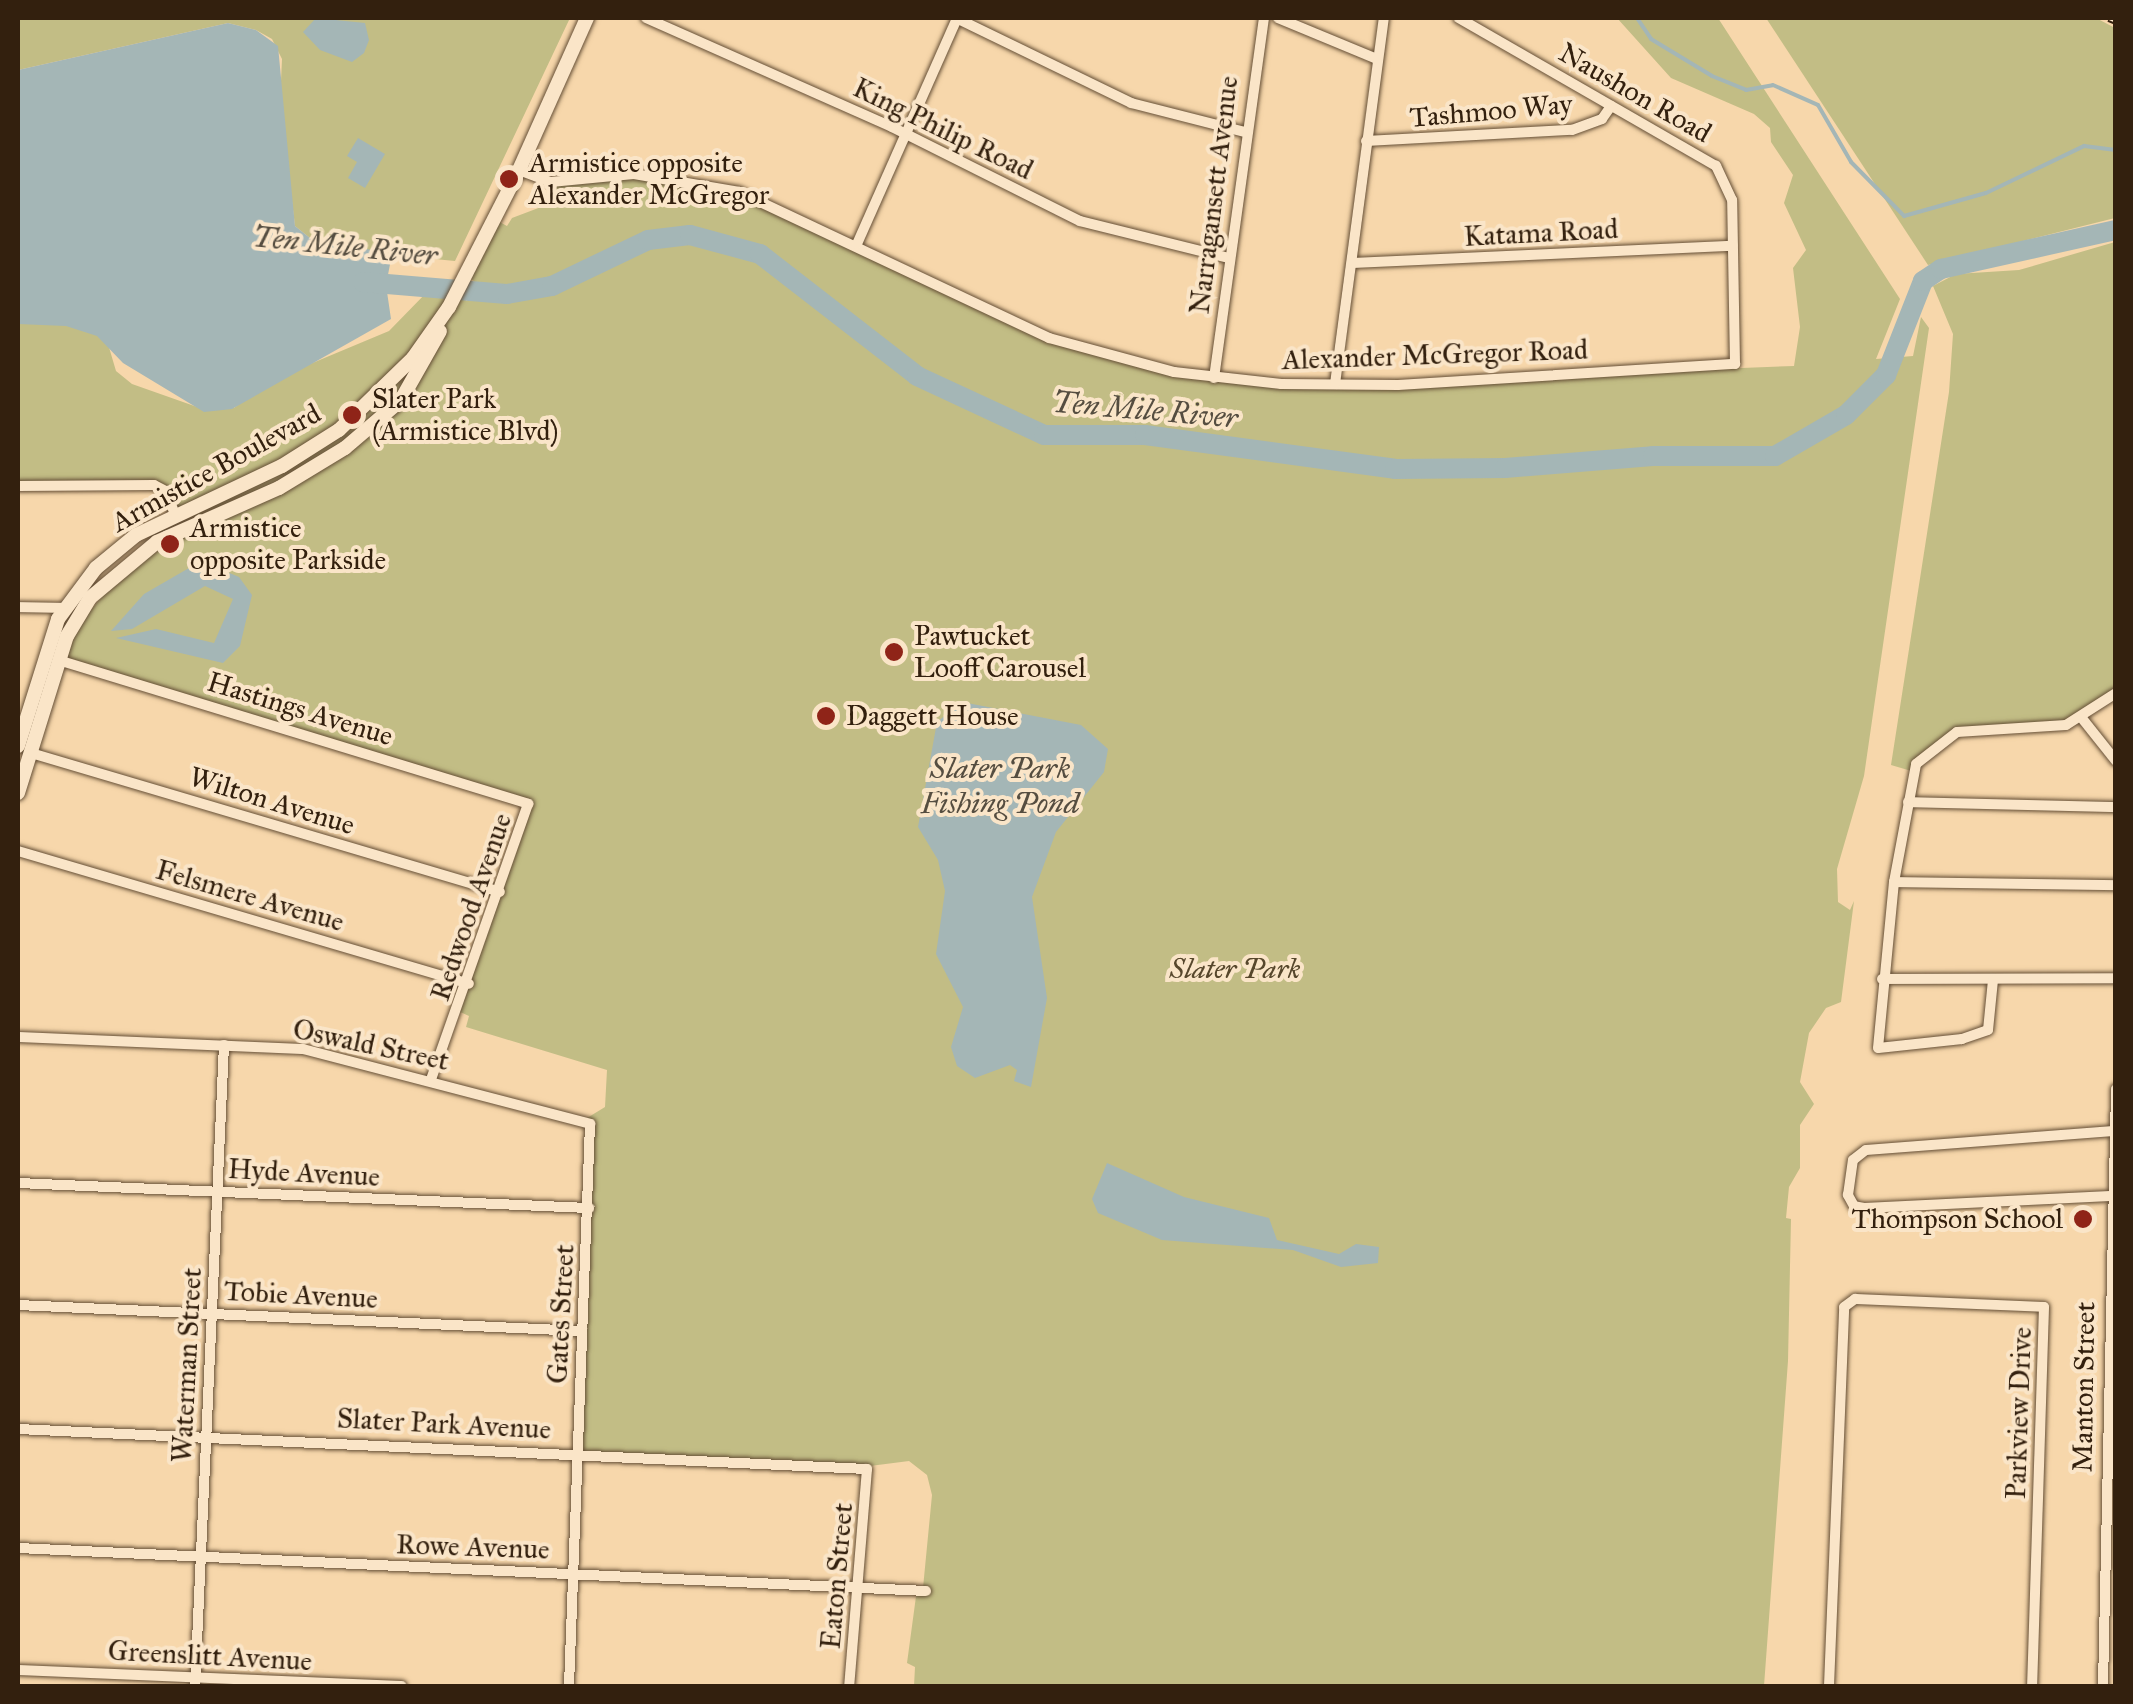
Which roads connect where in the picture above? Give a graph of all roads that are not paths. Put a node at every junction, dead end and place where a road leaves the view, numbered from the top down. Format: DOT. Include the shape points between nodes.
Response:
graph roads {
  1 [pos="586,18"];
  2 [pos="646,18"];
  3 [pos="957,18"];
  4 [pos="1264,18"];
  5 [pos="1278,18"];
  6 [pos="1384,18"];
  7 [pos="1460,18"];
  8 [pos="1376,58"];
  9 [pos="1612,106"];
  10 [pos="1244,132"];
  11 [pos="906,134"];
  12 [pos="1366,142"];
  13 [pos="520,170"];
  14 [pos="857,244"];
  15 [pos="1733,246"];
  16 [pos="1228,258"];
  17 [pos="1352,263"];
  18 [pos="449,307"];
  19 [pos="1734,364"];
  20 [pos="1214,378"];
  21 [pos="1335,384"];
  22 [pos="18,486"];
  23 [pos="175,515"];
  24 [pos="18,606"];
  25 [pos="64,608"];
  26 [pos="58,660"];
  27 [pos="2116,692"];
  28 [pos="2081,716"];
  29 [pos="20,729"];
  30 [pos="24,749"];
  31 [pos="2116,760"];
  32 [pos="18,793"];
  33 [pos="1908,802"];
  34 [pos="528,804"];
  35 [pos="2116,807"];
  36 [pos="18,850"];
  37 [pos="1894,882"];
  38 [pos="2116,884"];
  39 [pos="500,892"];
  40 [pos="2116,978"];
  41 [pos="1882,979"];
  42 [pos="1993,980"];
  43 [pos="469,984"];
  44 [pos="18,1037"];
  45 [pos="224,1044"];
  46 [pos="431,1080"];
  47 [pos="2116,1089"];
  48 [pos="590,1124"];
  49 [pos="2114,1131"];
  50 [pos="2114,1151"];
  51 [pos="18,1183"];
  52 [pos="218,1192"];
  53 [pos="2110,1196"];
  54 [pos="589,1208"];
  55 [pos="2112,1269"];
  56 [pos="18,1305"];
  57 [pos="212,1313"];
  58 [pos="582,1331"];
  59 [pos="2111,1387"];
  60 [pos="18,1429"];
  61 [pos="207,1436"];
  62 [pos="578,1454"];
  63 [pos="867,1469"];
  64 [pos="18,1548"];
  65 [pos="200,1556"];
  66 [pos="572,1574"];
  67 [pos="859,1586"];
  68 [pos="926,1590"];
  69 [pos="2110,1628"];
  70 [pos="18,1670"];
  71 [pos="195,1682"];
  72 [pos="402,1686"];
  73 [pos="569,1686"];
  74 [pos="849,1686"];
  75 [pos="1829,1686"];
  76 [pos="2032,1686"];
  77 [pos="2103,1686"];
  1 -- 13 [label="main road, Armistice Boulevard"];
  2 -- 11 [label="street, King Philip Road"];
  3 -- 10 [label="street" via="1131,103"];
  3 -- 11 [label="street"];
  4 -- 10 [label="street, Narragansett Avenue"];
  5 -- 8 [label="street"];
  6 -- 8 [label="street"];
  7 -- 9 [label="street, Naushon Road"];
  8 -- 12 [label="street"];
  9 -- 12 [label="street, Tashmoo Way" via="1602,119 1572,130"];
  9 -- 15 [label="street, Naushon Road" via="1716,166 1729,186"];
  10 -- 16 [label="street, Narragansett Avenue"];
  11 -- 14 [label="street"];
  11 -- 16 [label="street, King Philip Road" via="1080,221"];
  12 -- 17 [label="street"];
  13 -- 14 [label="street, Alexander McGregor Road" via="550,182 634,174 700,182 763,201"];
  13 -- 18 [label="main road, Armistice Boulevard"];
  14 -- 20 [label="street, Alexander McGregor Road" via="1049,338"];
  15 -- 17 [label="street, Katama Road"];
  15 -- 19 [label="street, Naushon Road"];
  16 -- 20 [label="street, Narragansett Avenue"];
  17 -- 21 [label="street"];
  18 -- 23 [label="main road, Armistice Boulevard" via="406,367 339,430 282,466"];
  18 -- 26 [label="main road, Armistice Boulevard" via="432,351 383,416 279,488 178,532 122,566 82,608"];
  19 -- 21 [label="street, Alexander McGregor Road"];
  20 -- 21 [label="street, Alexander McGregor Road"];
  22 -- 23 [label="street" via="154,485 166,491"];
  23 -- 25 [label="main road, Armistice Boulevard" via="123,544"];
  24 -- 25 [label="street"];
  25 -- 29 [label="main road, Armistice Boulevard"];
  26 -- 30 [label="main road, Armistice Boulevard"];
  26 -- 34 [label="street, Hastings Avenue"];
  27 -- 28 [label="street"];
  28 -- 31 [label="street"];
  28 -- 33 [label="street" via="2066,725 1975,728 1941,740 1916,764"];
  29 -- 30 [label="main road, Armistice Boulevard"];
  30 -- 32 [label="main road, Armistice Boulevard"];
  30 -- 39 [label="street, Wilton Avenue"];
  33 -- 35 [label="street"];
  33 -- 37 [label="street"];
  34 -- 39 [label="street, Redwood Avenue"];
  36 -- 43 [label="street, Felsmere Avenue"];
  37 -- 38 [label="street"];
  37 -- 41 [label="street"];
  39 -- 43 [label="street, Redwood Avenue"];
  40 -- 42 [label="street"];
  41 -- 42 [label="street"];
  41 -- 42 [label="street" via="1876,1044 1884,1048 1988,1030"];
  43 -- 46 [label="street, Redwood Avenue"];
  44 -- 45 [label="street, Oswald Street"];
  45 -- 46 [label="street, Oswald Street" via="303,1049"];
  45 -- 52 [label="street, Waterman Street"];
  46 -- 48 [label="street, Oswald Street"];
  47 -- 49 [label="street, Manton Street"];
  48 -- 54 [label="street, Gates Street"];
  49 -- 50 [label="street, Manton Street"];
  49 -- 53 [label="street" via="1866,1150 1852,1160 1848,1195 1864,1208"];
  50 -- 53 [label="street, Manton Street"];
  51 -- 52 [label="street, Hyde Avenue"];
  52 -- 54 [label="street, Hyde Avenue"];
  52 -- 57 [label="street, Waterman Street"];
  53 -- 55 [label="street, Manton Street"];
  54 -- 58 [label="street, Gates Street"];
  55 -- 59 [label="street, Manton Street"];
  56 -- 57 [label="street, Tobie Avenue"];
  57 -- 58 [label="street, Tobie Avenue"];
  57 -- 61 [label="street, Waterman Street"];
  58 -- 62 [label="street, Gates Street"];
  59 -- 69 [label="street, Manton Street"];
  60 -- 61 [label="street, Slater Park Avenue"];
  61 -- 62 [label="street, Slater Park Avenue"];
  61 -- 65 [label="street, Waterman Street"];
  62 -- 63 [label="street, Slater Park Avenue"];
  62 -- 66 [label="street, Gates Street"];
  63 -- 67 [label="street, Eaton Street"];
  64 -- 65 [label="street, Rowe Avenue"];
  65 -- 66 [label="street, Rowe Avenue"];
  65 -- 71 [label="street, Waterman Street"];
  66 -- 67 [label="street, Rowe Avenue"];
  66 -- 73 [label="street, Gates Street"];
  67 -- 68 [label="street, Rowe Avenue"];
  67 -- 74 [label="street, Eaton Street"];
  69 -- 77 [label="street, Manton Street"];
  70 -- 71 [label="street, Greenslitt Avenue"];
  71 -- 72 [label="street, Greenslitt Avenue"];
  75 -- 76 [label="street, Parkview Drive" via="1844,1307 1855,1299 2044,1307"];
}
